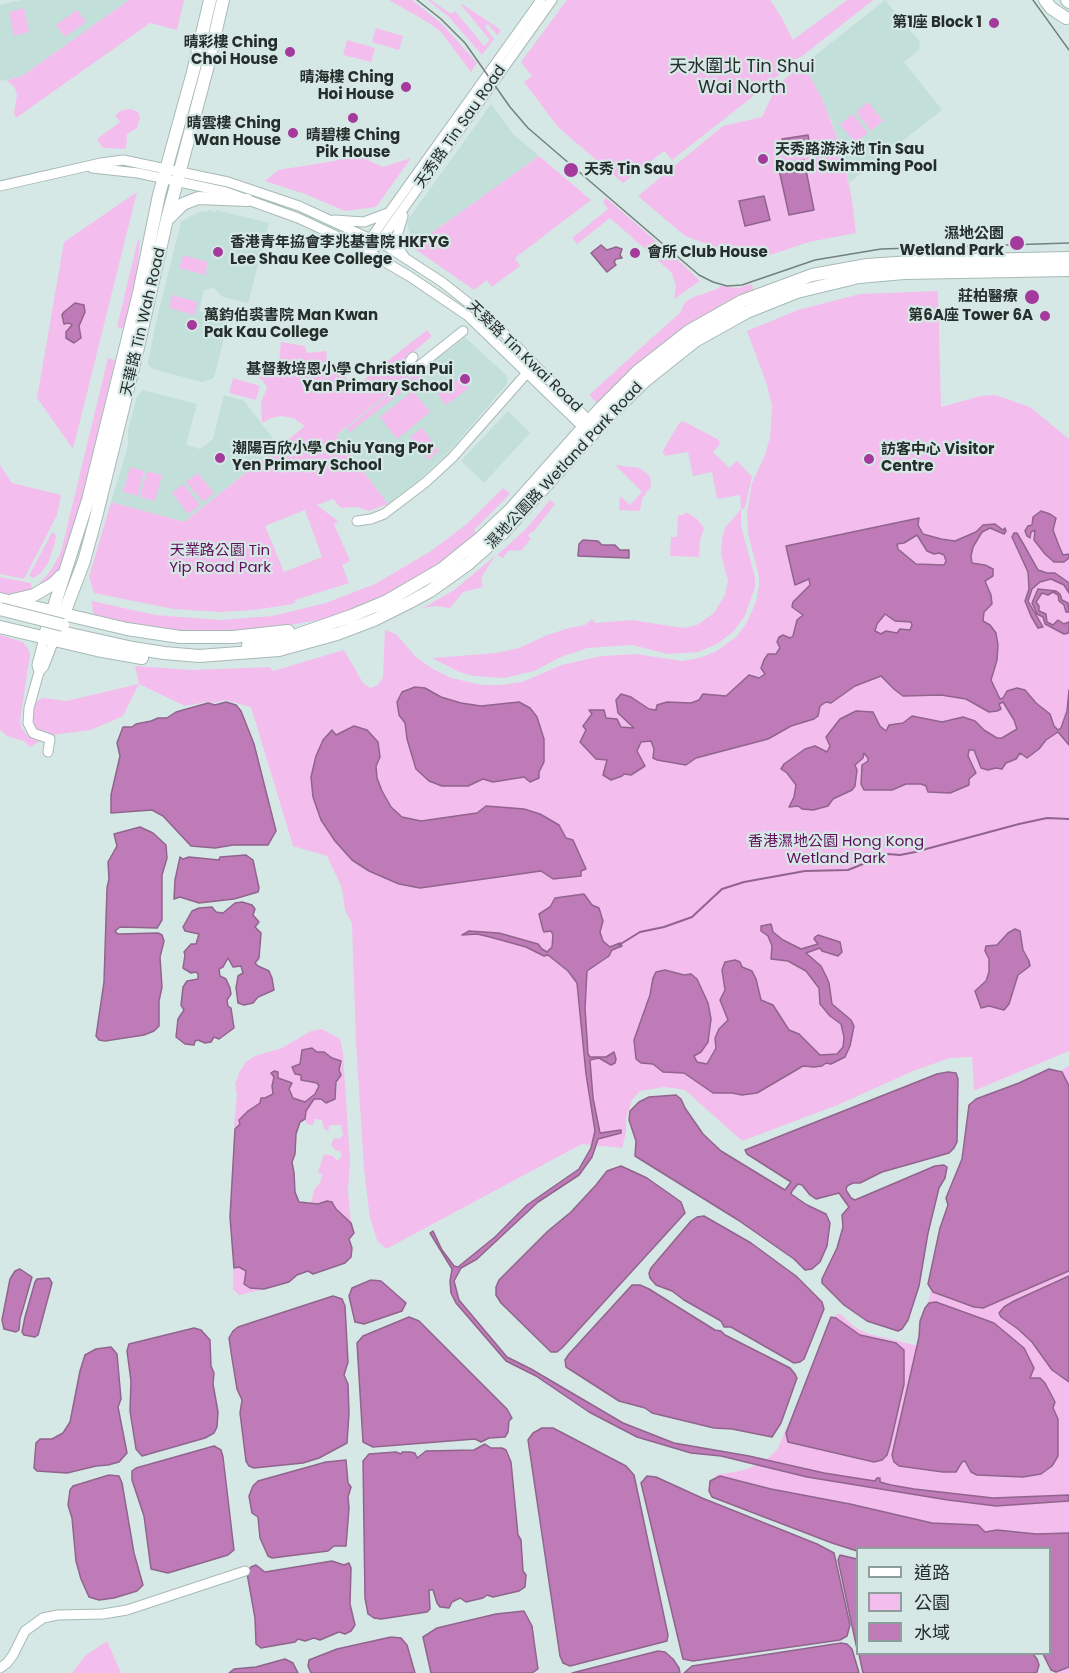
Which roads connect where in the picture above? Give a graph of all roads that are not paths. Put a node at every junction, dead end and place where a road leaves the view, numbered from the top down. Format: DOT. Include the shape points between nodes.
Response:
graph roads {
  1 [pos="210,0"];
  2 [pos="223,0"];
  3 [pos="541,0"];
  4 [pos="552,0"];
  5 [pos="1045,0"];
  6 [pos="1053,0"];
  7 [pos="1067,20"];
  8 [pos="164,174"];
  9 [pos="179,177"];
  10 [pos="420,184"];
  11 [pos="0,186"];
  12 [pos="247,200"];
  13 [pos="390,212"];
  14 [pos="167,219"];
  15 [pos="330,219"];
  16 [pos="374,241"];
  17 [pos="367,252"];
  18 [pos="404,256"];
  19 [pos="1069,258"];
  20 [pos="1069,270"];
  21 [pos="463,331"];
  22 [pos="413,357"];
  23 [pos="527,372"];
  24 [pos="589,428"];
  25 [pos="357,521"];
  26 [pos="65,570"];
  27 [pos="0,603"];
  28 [pos="0,617"];
  29 [pos="0,627"];
  30 [pos="56,627"];
  31 [pos="320,627"];
  32 [pos="232,650"];
  33 [pos="274,650"];
  34 [pos="48,752"];
  35 [pos="245,1571"];
  36 [pos="0,1668"];
  1 -- 8 [label="main road, 天華路 Tin Wah Road"];
  2 -- 9 [label="main road, 天華路 Tin Wah Road"];
  3 -- 13 [label="street, 天秀路 Tin Sau Road"];
  4 -- 10 [label="street, 天秀路 Tin Sau Road"];
  5 -- 7 [label="main road"];
  6 -- 7 [label="main road"];
  8 -- 9 [label="street, 天葵路 Tin Kwai Road"];
  8 -- 11 [label="street, 天葵路 Tin Kwai Road" via="123,160"];
  8 -- 26 [label="main road, 天華路 Tin Wah Road" via="93,478"];
  9 -- 12 [label="street, 天葵路 Tin Kwai Road"];
  9 -- 14 [label="main road, 天華路 Tin Wah Road"];
  9 -- 15 [label="street, 天葵路 Tin Kwai Road" via="252,189"];
  10 -- 16 [label="street, 天秀路 Tin Sau Road"];
  10 -- 18 [label="street" via="397,231"];
  12 -- 14 [label="main road" via="198,198 183,204"];
  12 -- 17 [label="street, 天葵路 Tin Kwai Road" via="319,227"];
  13 -- 15 [label="street" via="364,222"];
  13 -- 16 [label="street, 天秀路 Tin Sau Road"];
  14 -- 30 [label="main road, 天華路 Tin Wah Road" via="92,532"];
  15 -- 16 [label="street, 天葵路 Tin Kwai Road"];
  16 -- 17 [label="street, 天秀路 Tin Sau Road"];
  16 -- 18 [label="street, 天葵路 Tin Kwai Road"];
  17 -- 23 [label="street, 天葵路 Tin Kwai Road" via="453,305"];
  18 -- 24 [label="street, 天葵路 Tin Kwai Road" via="484,315"];
  19 -- 24 [label="main road, 濕地公園路 Wetland Park Road" via="885,263 849,267 794,281 742,301 688,331 638,371"];
  20 -- 24 [label="main road, 濕地公園路 Wetland Park Road" via="887,274 797,292 747,312 695,341"];
  21 -- 22 [label="street" via="419,366 411,365"];
  23 -- 24 [label="street, 天葵路 Tin Kwai Road"];
  23 -- 25 [label="street" via="426,482 384,514"];
  24 -- 31 [label="main road, 濕地公園路 Wetland Park Road" via="546,462 527,491 478,540 433,574 369,609"];
  24 -- 33 [label="main road, 濕地公園路 Wetland Park Road" via="503,533 450,578 365,624"];
  26 -- 27 [label="main road" via="53,584 34,595"];
  26 -- 30 [label="main road, 天華路 Tin Wah Road"];
  27 -- 30 [label="main road, bridge"];
  27 -- 30 [label="main road"];
  28 -- 30 [label="main road"];
  29 -- 30 [label="main road"];
  30 -- 31 [label="main road" via="192,638"];
  30 -- 32 [label="main road, 濕地公園路 Wetland Park Road" via="116,645 164,653 199,656"];
  30 -- 33 [label="main road" via="127,656 212,663 256,658"];
  30 -- 34 [label="street" via="39,672 28,723 33,733 50,739"];
  31 -- 32 [label="main road, 濕地公園路 Wetland Park Road"];
  32 -- 33 [label="main road, 濕地公園路 Wetland Park Road"];
  35 -- 36 [label="street" via="127,1610 43,1618 25,1631 7,1663"];
}
